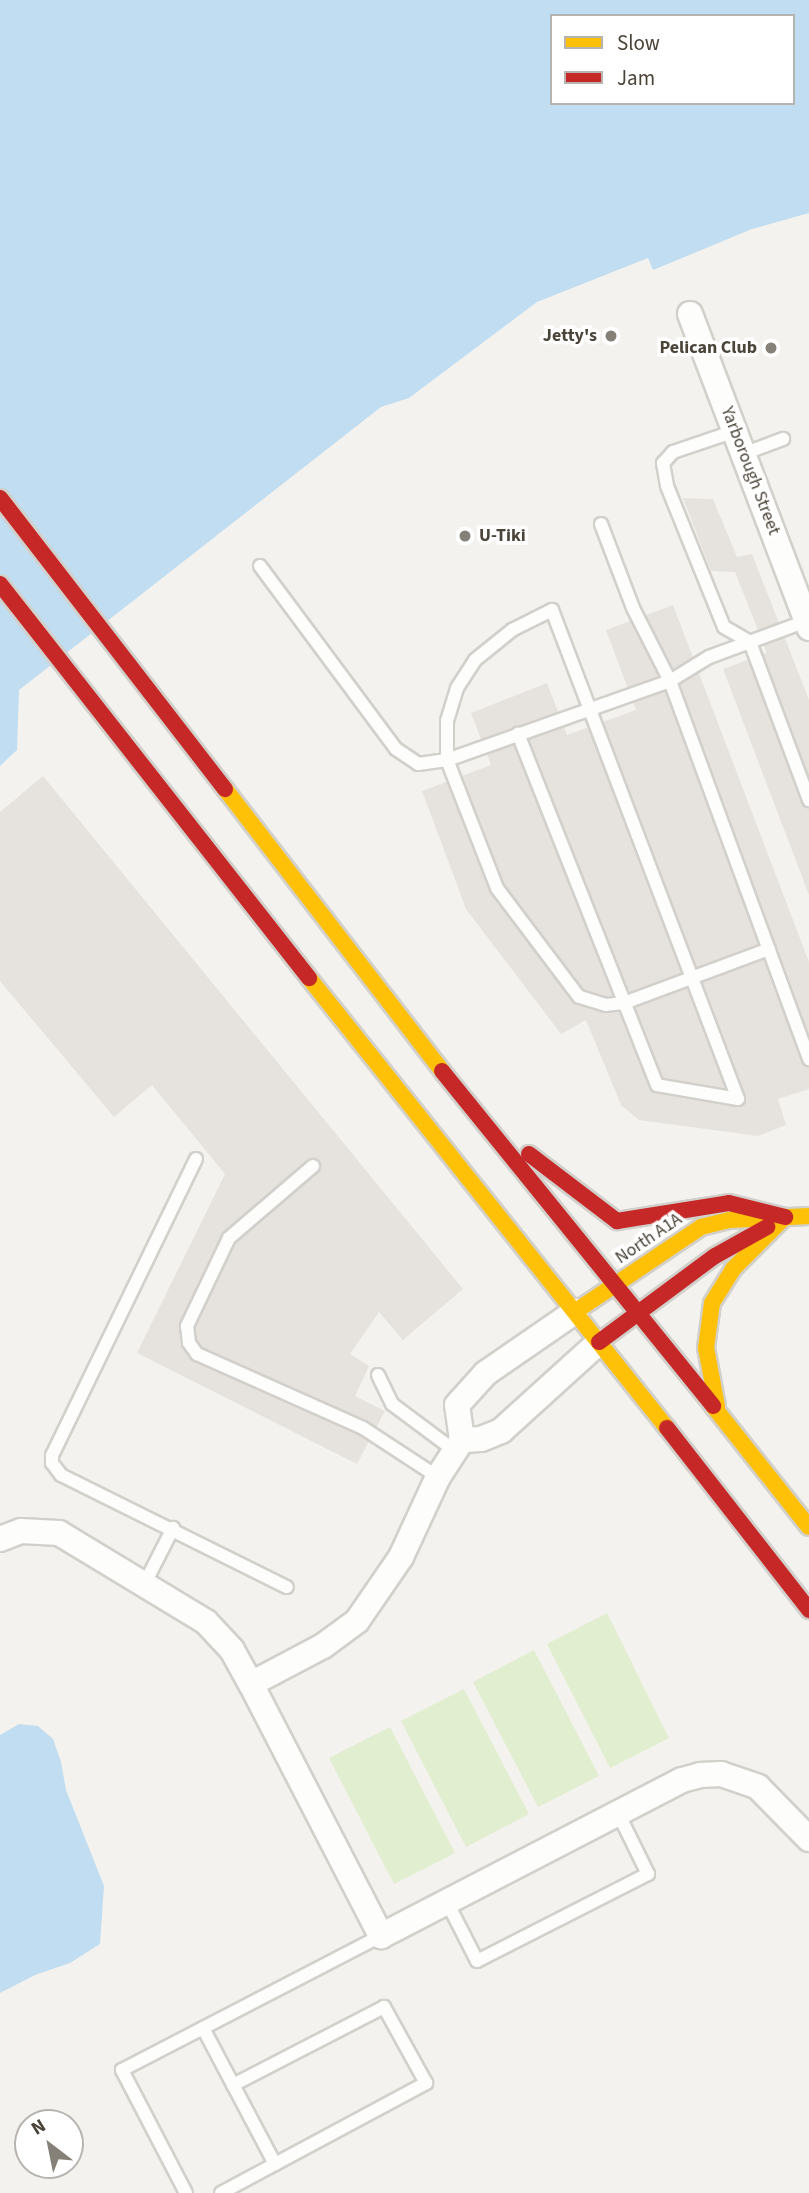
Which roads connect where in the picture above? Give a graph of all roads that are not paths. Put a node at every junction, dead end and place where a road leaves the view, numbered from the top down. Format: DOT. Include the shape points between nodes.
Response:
graph roads {
  1 [pos="690,314"];
  2 [pos="735,431"];
  3 [pos="783,439"];
  4 [pos="743,454"];
  5 [pos="0,498"];
  6 [pos="601,524"];
  7 [pos="260,566"];
  8 [pos="0,584"];
  9 [pos="808,623"];
  10 [pos="750,642"];
  11 [pos="670,681"];
  12 [pos="588,708"];
  13 [pos="518,734"];
  14 [pos="447,760"];
  15 [pos="809,800"];
  16 [pos="768,949"];
  17 [pos="691,978"];
  18 [pos="624,1003"];
  19 [pos="809,1059"];
  20 [pos="475,1113"];
  21 [pos="196,1159"];
  22 [pos="313,1166"];
  23 [pos="809,1216"];
  24 [pos="785,1217"];
  25 [pos="617,1284"];
  26 [pos="576,1311"];
  27 [pos="639,1312"];
  28 [pos="598,1342"];
  29 [pos="379,1376"];
  30 [pos="718,1411"];
  31 [pos="458,1446"];
  32 [pos="438,1477"];
  33 [pos="809,1527"];
  34 [pos="173,1528"];
  35 [pos="0,1539"];
  36 [pos="145,1583"];
  37 [pos="287,1587"];
  38 [pos="809,1609"];
  39 [pos="251,1684"];
  40 [pos="618,1814"];
  41 [pos="809,1839"];
  42 [pos="447,1902"];
  43 [pos="381,1936"];
  44 [pos="203,2028"];
  45 [pos="233,2085"];
  46 [pos="275,2164"];
  47 [pos="186,2193"];
  48 [pos="221,2193"];
  1 -- 2 [label="street, Yarborough Street" via="716,356"];
  2 -- 4 [label="street, Yarborough Street"];
  2 -- 10 [label="lane" via="673,452 663,463 667,486 724,627"];
  3 -- 4 [label="lane"];
  4 -- 9 [label="street, Yarborough Street"];
  5 -- 20 [label="main road"];
  6 -- 11 [label="lane" via="633,608"];
  7 -- 14 [label="lane" via="396,748 418,764"];
  8 -- 26 [label="main road"];
  9 -- 10 [label="lane"];
  10 -- 11 [label="lane" via="709,657"];
  10 -- 15 [label="lane"];
  11 -- 12 [label="lane"];
  11 -- 16 [label="lane"];
  12 -- 13 [label="lane"];
  12 -- 14 [label="lane" via="552,610 512,630 475,660 457,688 447,720"];
  12 -- 17 [label="lane"];
  13 -- 14 [label="lane"];
  13 -- 18 [label="lane"];
  14 -- 18 [label="lane" via="497,888 579,997 606,1005"];
  16 -- 17 [label="lane"];
  16 -- 19 [label="lane"];
  17 -- 18 [label="lane"];
  17 -- 18 [label="lane" via="738,1099 657,1085"];
  20 -- 24 [label="main road" via="617,1221 729,1203"];
  20 -- 25 [label="main road"];
  21 -- 34 [label="lane" via="52,1455 61,1475"];
  22 -- 32 [label="lane" via="229,1238 187,1326 189,1343 197,1354 363,1428"];
  23 -- 24 [label="main road, North A1A"];
  24 -- 25 [label="main road, North A1A" via="730,1220 701,1227"];
  24 -- 27 [label="main road, North A1A" via="715,1256"];
  24 -- 30 [label="main road" via="733,1269 712,1303 706,1348"];
  25 -- 26 [label="main road, North A1A"];
  25 -- 27 [label="main road"];
  26 -- 28 [label="main road"];
  26 -- 31 [label="street" via="486,1373 457,1405"];
  27 -- 28 [label="main road, North A1A"];
  27 -- 30 [label="main road"];
  28 -- 31 [label="street" via="501,1431"];
  28 -- 38 [label="main road"];
  29 -- 31 [label="lane" via="392,1404"];
  30 -- 33 [label="main road"];
  31 -- 32 [label="street"];
  32 -- 39 [label="street" via="401,1557 357,1621 323,1646"];
  34 -- 36 [label="lane"];
  34 -- 37 [label="lane"];
  35 -- 36 [label="street" via="22,1531 59,1533"];
  36 -- 39 [label="street" via="206,1622 232,1650"];
  39 -- 43 [label="street"];
  40 -- 41 [label="street" via="682,1780 721,1774 758,1787"];
  40 -- 42 [label="street"];
  40 -- 42 [label="lane" via="648,1874 477,1961"];
  42 -- 43 [label="street"];
  43 -- 44 [label="lane"];
  44 -- 45 [label="lane"];
  44 -- 47 [label="lane" via="121,2070"];
  45 -- 46 [label="lane"];
  45 -- 46 [label="lane" via="384,2007 426,2083"];
  46 -- 48 [label="lane"];
}
